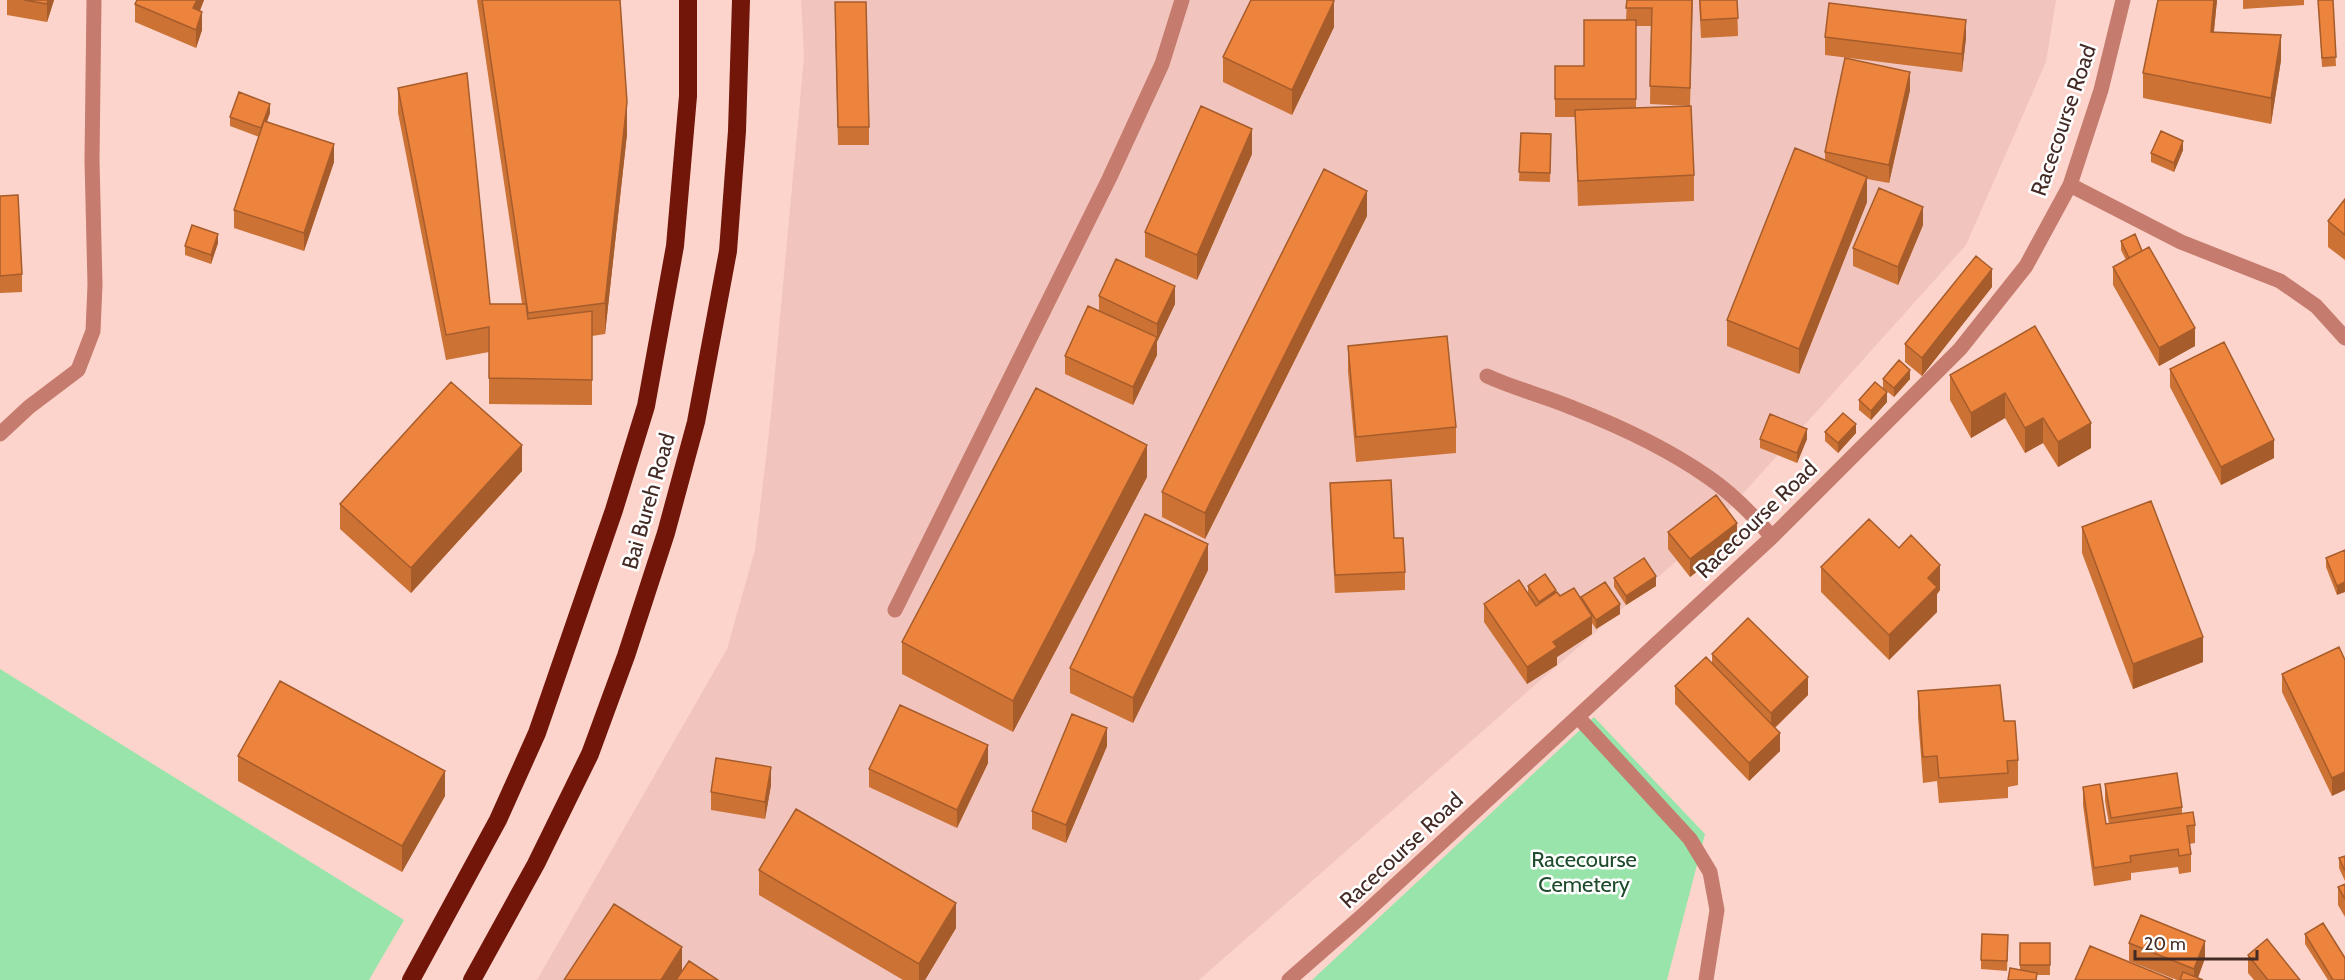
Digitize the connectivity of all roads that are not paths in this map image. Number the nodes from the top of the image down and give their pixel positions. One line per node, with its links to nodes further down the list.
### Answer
1 (94, 0): 9 (street)
2 (688, 0): 13 (highway)
3 (741, 0): 14 (highway, Bai Bureh Road)
4 (1182, 0): 11 (street)
5 (2124, 0): 6 (street, Racecourse Road)
6 (2070, 184): 7 (street); 10 (street, Racecourse Road)
7 (2345, 338)
8 (1487, 376): 10 (street)
9 (0, 434)
10 (1772, 537): 12 (street, Racecourse Road)
11 (895, 610)
12 (1578, 717): 15 (street, Racecourse Road); 16 (street)
13 (411, 980)
14 (472, 980)
15 (1289, 980)
16 (1706, 980)

